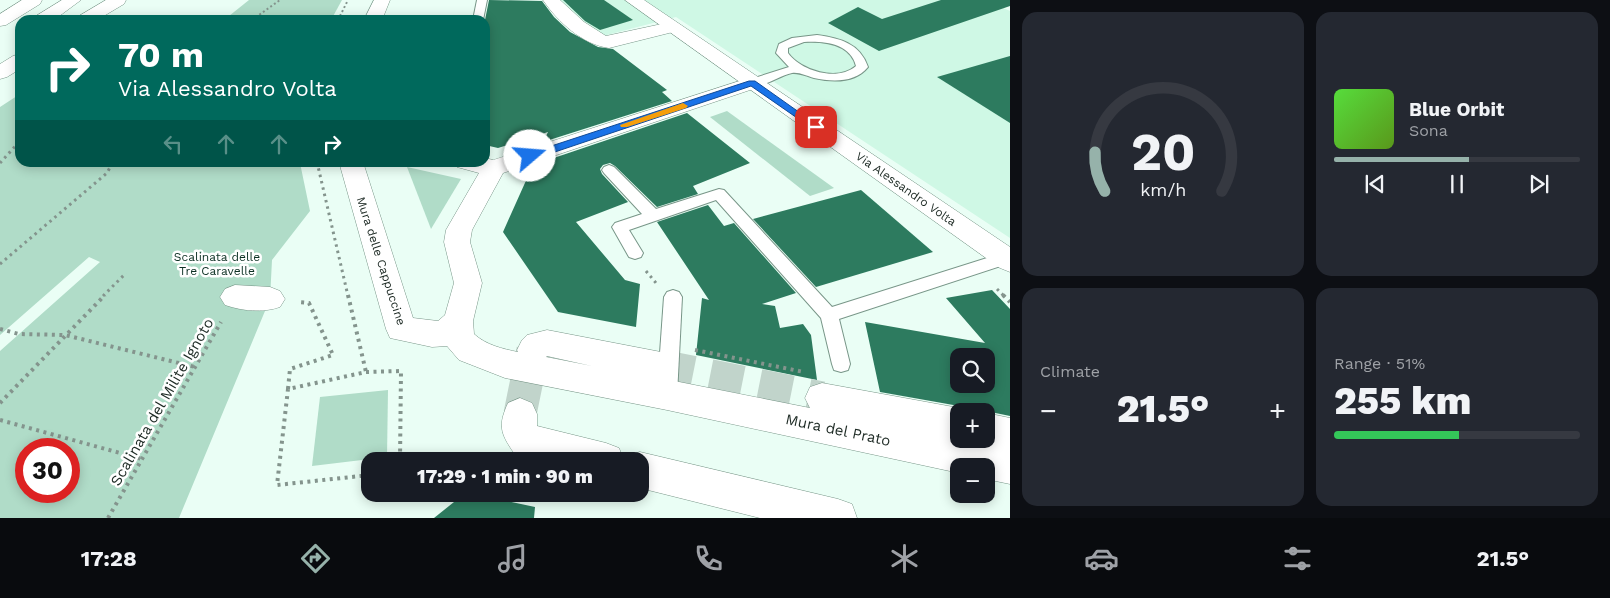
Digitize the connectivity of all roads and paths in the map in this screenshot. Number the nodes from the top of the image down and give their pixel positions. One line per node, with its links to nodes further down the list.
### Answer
1 (34, 0): 16 (street)
2 (73, 0): 10 (street)
3 (118, 0): 11 (street)
4 (280, 0): 12 (path)
5 (348, 0): 13 (path)
6 (382, 0): 14 (street)
7 (482, 0): 15 (lane)
8 (551, 0): 17 (street)
9 (632, 0): 17 (street, Via Alessandro Volta)
10 (50, 15)
11 (93, 15)
12 (259, 15)
13 (340, 15)
14 (375, 15)
15 (479, 15)
16 (0, 21)
17 (672, 27): 21 (street, Via Alessandro Volta)
18 (15, 63): 20 (street)
19 (798, 68): 19 (lane); 21 (lane)
20 (0, 73)
21 (752, 83): 28 (street); 32 (street, Via Alessandro Volta)
22 (15, 146): 23 (path)
23 (0, 162)
24 (110, 167): 33 (path)
25 (318, 167): 48 (path)
26 (352, 167): 41 (street, Mura delle Cappuccine)
27 (489, 167): 28 (street)
28 (494, 168): 41 (street, Mura del Prato)
29 (609, 170): 30 (lane)
30 (653, 216): 31 (lane); 40 (lane)
31 (635, 252)
32 (1008, 259): 40 (lane, Via Alessandro Volta)
33 (0, 264)
34 (126, 273): 43 (path)
35 (997, 289): 39 (path)
36 (236, 297): 38 (street); 47 (path, Scalinata del Milite Ignoto)
37 (673, 297): 49 (lane)
38 (270, 299): 51 (path)
39 (1010, 302)
40 (829, 315): 46 (lane)
41 (458, 321): 49 (street, Mura del Prato)
42 (0, 329): 43 (path)
43 (65, 336): 47 (path); 52 (path)
44 (533, 350): 49 (street)
45 (697, 350): 50 (path)
46 (841, 364)
47 (195, 367): 60 (path, Scalinata del Milite Ignoto)
48 (366, 372): 51 (path); 58 (path)
49 (664, 380): 61 (street, Mura del Prato)
50 (815, 386): 55 (street)
51 (288, 389): 63 (path)
52 (0, 403)
53 (520, 414): 59 (street)
54 (0, 420): 60 (path)
55 (950, 423)
56 (995, 432): 57 (street)
57 (1010, 435)
58 (400, 452)
59 (570, 452)
60 (142, 459): 64 (path, Scalinata del Milite Ignoto)
61 (1010, 466)
62 (649, 472): 65 (street)
63 (361, 476)
64 (108, 518)
65 (838, 518)

